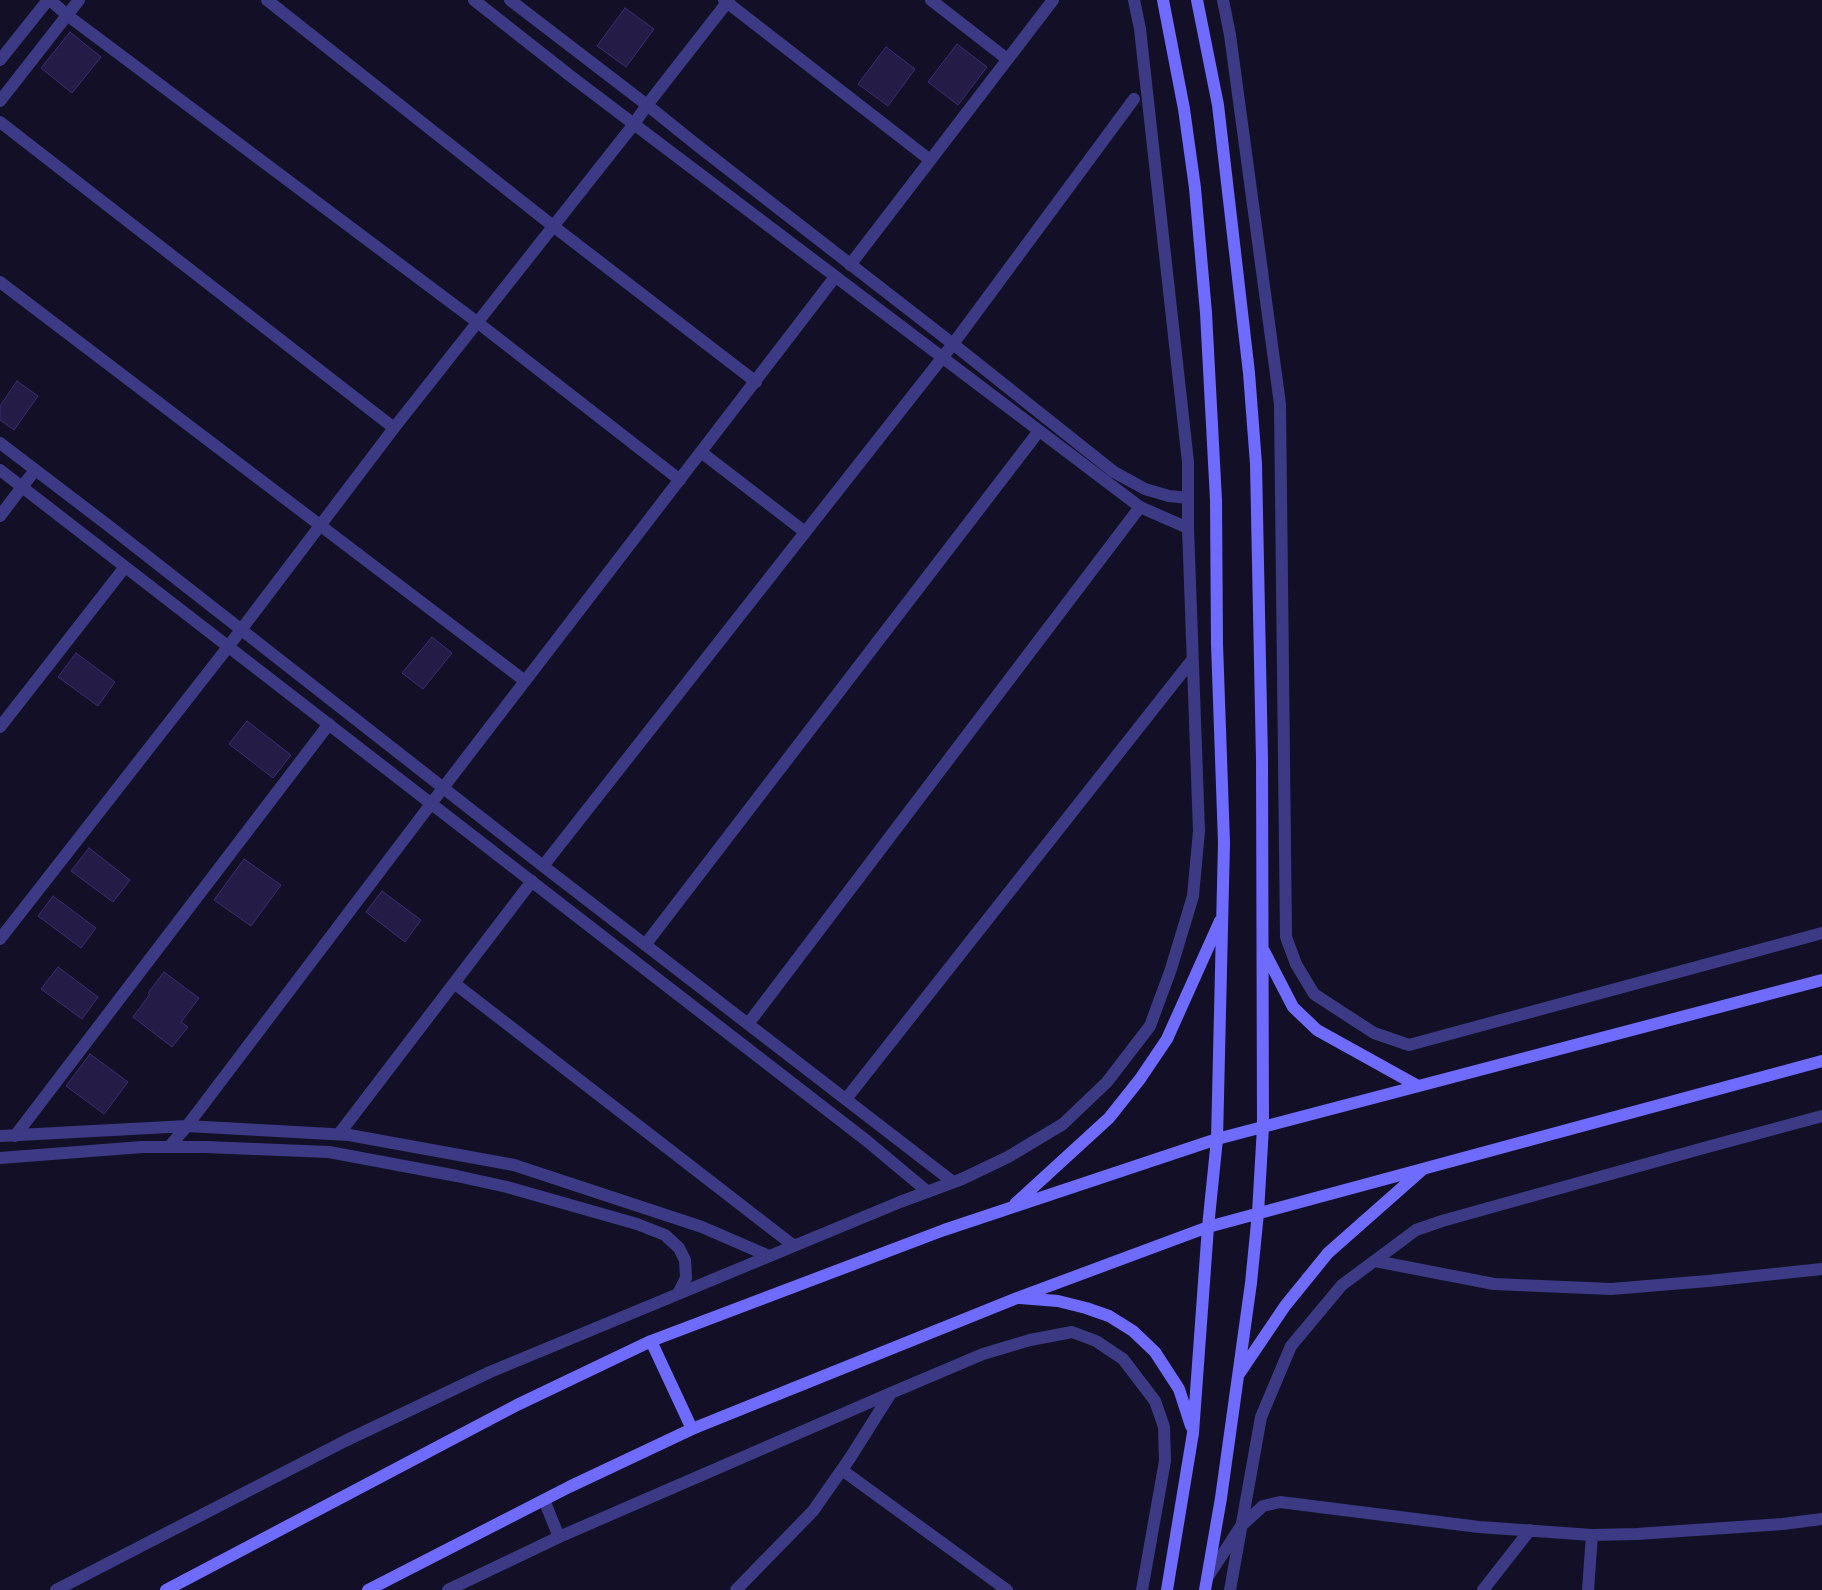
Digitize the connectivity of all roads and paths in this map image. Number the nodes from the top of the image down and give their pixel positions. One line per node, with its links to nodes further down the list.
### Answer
1 (49, 0): 13 (street); 15 (street)
2 (79, 0): 13 (street)
3 (267, 0): 22 (street)
4 (474, 0): 20 (street)
5 (510, 0): 18 (street)
6 (932, 0): 14 (street)
7 (1053, 0): 14 (street)
8 (1134, 0): 38 (street)
9 (1163, 0): 55 (main road)
10 (1197, 0): 59 (main road)
11 (1223, 0): 56 (street)
12 (727, 1): 18 (street); 21 (street)
13 (67, 15): 17 (street); 26 (street)
14 (1007, 59): 21 (street)
15 (0, 60)
16 (1134, 99): 27 (street)
17 (0, 101)
18 (647, 105): 20 (street); 23 (street)
19 (0, 122): 30 (street)
20 (634, 124): 22 (street); 24 (street)
21 (930, 160): 23 (street)
22 (553, 226): 26 (street); 29 (street)
23 (850, 265): 27 (street)
24 (835, 277): 28 (street); 29 (street)
25 (0, 282): 41 (street)
26 (477, 322): 30 (street); 36 (street)
27 (953, 344): 28 (street); 38 (street)
28 (942, 358): 31 (street); 43 (street)
29 (756, 382): 33 (street)
30 (394, 428): 41 (street)
31 (1039, 432): 39 (street); 58 (street)
32 (0, 444): 35 (street)
33 (701, 452): 36 (street); 43 (street)
34 (0, 470): 37 (street)
35 (35, 470): 37 (street); 45 (street)
36 (680, 480): 48 (street)
37 (22, 487): 40 (street); 44 (street)
38 (1188, 498): 42 (street)
39 (1140, 507): 42 (street); 62 (street)
40 (0, 516)
41 (320, 525): 45 (street); 48 (street)
42 (1188, 528): 47 (street)
43 (805, 532): 53 (street)
44 (124, 567): 46 (street); 50 (street)
45 (240, 629): 46 (street); 51 (street)
46 (228, 647): 49 (street); 57 (street)
47 (1192, 660): 65 (street); 76 (street)
48 (525, 680): 51 (street)
49 (329, 724): 52 (street); 71 (street)
50 (0, 727)
51 (442, 788): 52 (street); 53 (street)
52 (431, 803): 54 (street); 67 (street)
53 (543, 866): 58 (street)
54 (532, 881): 61 (street); 77 (street)
55 (1222, 916): 72 (main road); 78 (main road)
56 (1822, 933)
57 (0, 939)
58 (645, 945): 62 (street)
59 (1263, 948): 64 (main road); 68 (main road)
60 (1822, 980): 64 (main road)
61 (454, 983): 69 (street); 81 (street)
62 (748, 1024): 65 (street)
63 (1822, 1062): 75 (main road)
64 (1418, 1086): 68 (main road)
65 (846, 1099): 76 (street)
66 (1822, 1116): 83 (street)
67 (187, 1126): 69 (street); 71 (street); 73 (street)
68 (1263, 1127): 72 (main road); 79 (main road)
69 (338, 1134): 82 (street)
70 (0, 1136): 71 (street)
71 (15, 1136)
72 (1217, 1139): 78 (main road); 80 (main road)
73 (169, 1147): 74 (street); 85 (street)
74 (0, 1158)
75 (1424, 1168): 79 (main road); 88 (main road)
76 (953, 1182): 77 (street)
77 (928, 1192): 81 (street)
78 (1011, 1208): 87 (main road)
79 (1258, 1213): 80 (main road); 88 (main road)
80 (1208, 1226): 86 (main road); 91 (main road)
81 (794, 1246): 82 (street)
82 (769, 1256): 85 (street)
83 (1375, 1261): 84 (street); 95 (street)
84 (1822, 1269)
85 (678, 1294): 100 (street)
86 (1017, 1298): 90 (main road); 91 (main road)
87 (651, 1341): 90 (main road); 101 (main road)
88 (1238, 1376): 99 (main road)
89 (891, 1393): 92 (street); 98 (street); 106 (street)
90 (692, 1429): 93 (main road)
91 (1193, 1433): 107 (main road)
92 (842, 1470): 104 (street); 105 (street)
93 (544, 1500): 98 (street); 102 (main road)
94 (1822, 1519): 97 (street)
95 (1241, 1526): 96 (street); 99 (street); 108 (street)
96 (1530, 1530): 97 (street); 109 (street)
97 (1592, 1534): 110 (street)
98 (559, 1537): 103 (street)
99 (1206, 1584)
100 (56, 1590)
101 (166, 1590)
102 (368, 1590)
103 (448, 1590)
104 (736, 1590)
105 (1007, 1590)
106 (1142, 1590)
107 (1167, 1590)
108 (1230, 1590)
109 (1483, 1590)
110 (1588, 1590)

